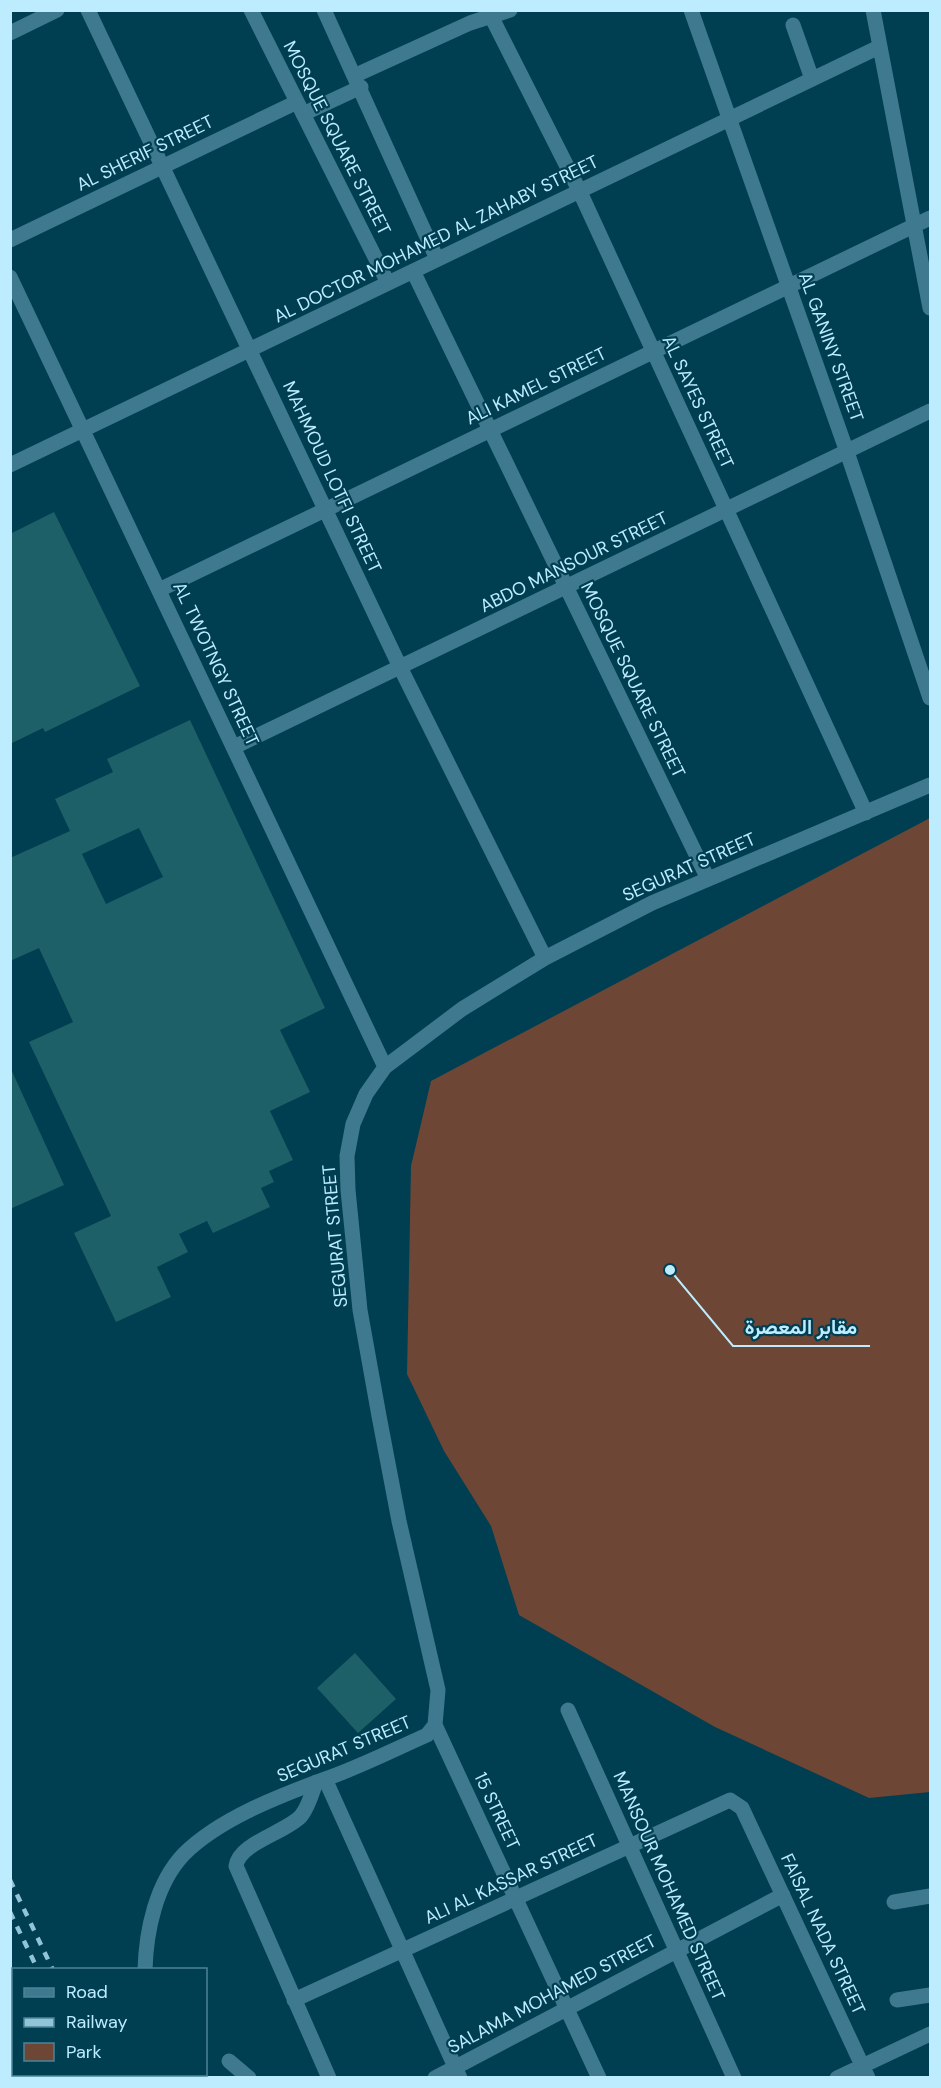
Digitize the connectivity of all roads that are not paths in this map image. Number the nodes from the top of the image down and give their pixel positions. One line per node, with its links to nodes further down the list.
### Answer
1 (57, 10): 10 (street)
2 (88, 10): 16 (street, MAHMOUD LOTFI STREET)
3 (251, 10): 14 (street, MOSQUE SQUARE STREET)
4 (324, 10): 13 (street, MOSQUE SQUARE STREET)
5 (510, 10): 8 (street)
6 (691, 10): 15 (street, AL GANINY STREET)
7 (873, 10): 11 (street)
8 (488, 13): 13 (street); 17 (street, AL SAYES STREET)
9 (793, 25): 12 (street)
10 (10, 33)
11 (879, 47): 12 (street, AL DOCTOR MOHAMED AL ZAHABY STREET); 19 (street)
12 (812, 80): 15 (street, AL DOCTOR MOHAMED AL ZAHABY STREET)
13 (358, 81): 14 (street, AL SHERIF STREET); 21 (street, MOSQUE SQUARE STREET)
14 (300, 108): 16 (street, AL SHERIF STREET); 24 (street, MOSQUE SQUARE STREET)
15 (730, 119): 17 (street, AL DOCTOR MOHAMED AL ZAHABY STREET); 25 (street, AL GANINY STREET)
16 (162, 167): 20 (street, AL SHERIF STREET); 27 (street, MAHMOUD LOTFI STREET)
17 (580, 192): 21 (street, AL DOCTOR MOHAMED AL ZAHABY STREET); 28 (street, AL SAYES STREET)
18 (930, 218): 19 (street, ALI KAMEL STREET)
19 (914, 226): 25 (street, ALI KAMEL STREET); 26 (street)
20 (10, 240)
21 (437, 260): 22 (street, AL DOCTOR MOHAMED AL ZAHABY STREET)
22 (413, 271): 24 (street, AL DOCTOR MOHAMED AL ZAHABY STREET); 31 (street, MOSQUE SQUARE STREET)
23 (10, 277): 30 (street, AL TWOTNGY STREET)
24 (388, 283): 27 (street, AL DOCTOR MOHAMED AL ZAHABY STREET)
25 (789, 286): 28 (street, ALI KAMEL STREET); 32 (street, AL GANINY STREET)
26 (930, 308)
27 (249, 350): 30 (street, AL DOCTOR MOHAMED AL ZAHABY STREET); 34 (street, MAHMOUD LOTFI STREET)
28 (654, 351): 31 (street, ALI KAMEL STREET); 35 (street, AL SAYES STREET)
29 (930, 411): 32 (street, ABDO MANSOUR STREET)
30 (83, 430): 33 (street, AL DOCTOR MOHAMED AL ZAHABY STREET); 37 (street, AL TWOTNGY STREET)
31 (490, 430): 34 (street, ALI KAMEL STREET); 36 (street, MOSQUE SQUARE STREET)
32 (847, 452): 35 (street, ABDO MANSOUR STREET); 39 (street, AL GANINY STREET)
33 (10, 465)
34 (326, 510): 37 (street, ALI KAMEL STREET); 38 (street, MAHMOUD LOTFI STREET)
35 (726, 510): 36 (street, ABDO MANSOUR STREET); 42 (street, AL SAYES STREET)
36 (566, 587): 38 (street, ABDO MANSOUR STREET); 43 (street, MOSQUE SQUARE STREET)
37 (159, 590): 40 (street, AL TWOTNGY STREET)
38 (400, 667): 40 (street, ABDO MANSOUR STREET); 44 (street, MAHMOUD LOTFI STREET)
39 (930, 698)
40 (234, 747): 45 (street, AL TWOTNGY STREET)
41 (930, 785): 42 (street, SEGURAT STREET)
42 (866, 813): 43 (street, SEGURAT STREET)
43 (708, 879): 44 (street, SEGURAT STREET)
44 (545, 958): 45 (street, SEGURAT STREET)
45 (385, 1067): 47 (street, SEGURAT STREET)
46 (568, 1710): 50 (street, MANSOUR MOHAMED STREET)
47 (435, 1725): 48 (street, SEGURAT STREET); 53 (street, 15 STREET)
48 (321, 1780): 55 (street); 57 (street, SEGURAT STREET); 59 (street)
49 (742, 1808): 50 (street, ALI AL KASSAR STREET); 51 (street, FAISAL NADA STREET)
50 (630, 1845): 53 (street, ALI AL KASSAR STREET); 56 (street, MANSOUR MOHAMED STREET)
51 (783, 1895): 56 (street, SALAMA MOHAMED STREET); 65 (street, FAISAL NADA STREET)
52 (930, 1896): 54 (street)
53 (515, 1898): 55 (street, ALI AL KASSAR STREET); 61 (street, 15 STREET)
54 (894, 1902)
55 (402, 1950): 59 (street, ALI AL KASSAR STREET); 64 (street)
56 (678, 1950): 61 (street, SALAMA MOHAMED STREET); 70 (street, MANSOUR MOHAMED STREET)
57 (145, 1968)
58 (930, 1995): 60 (street)
59 (294, 2000): 67 (street)
60 (897, 2000)
61 (566, 2009): 64 (street, SALAMA MOHAMED STREET); 69 (street, 15 STREET)
62 (930, 2034): 65 (street)
63 (230, 2061): 66 (street)
64 (458, 2072): 68 (street, SALAMA MOHAMED STREET)
65 (865, 2072): 71 (street)
66 (249, 2078)
67 (328, 2078)
68 (435, 2078)
69 (598, 2078)
70 (734, 2078)
71 (837, 2078)

